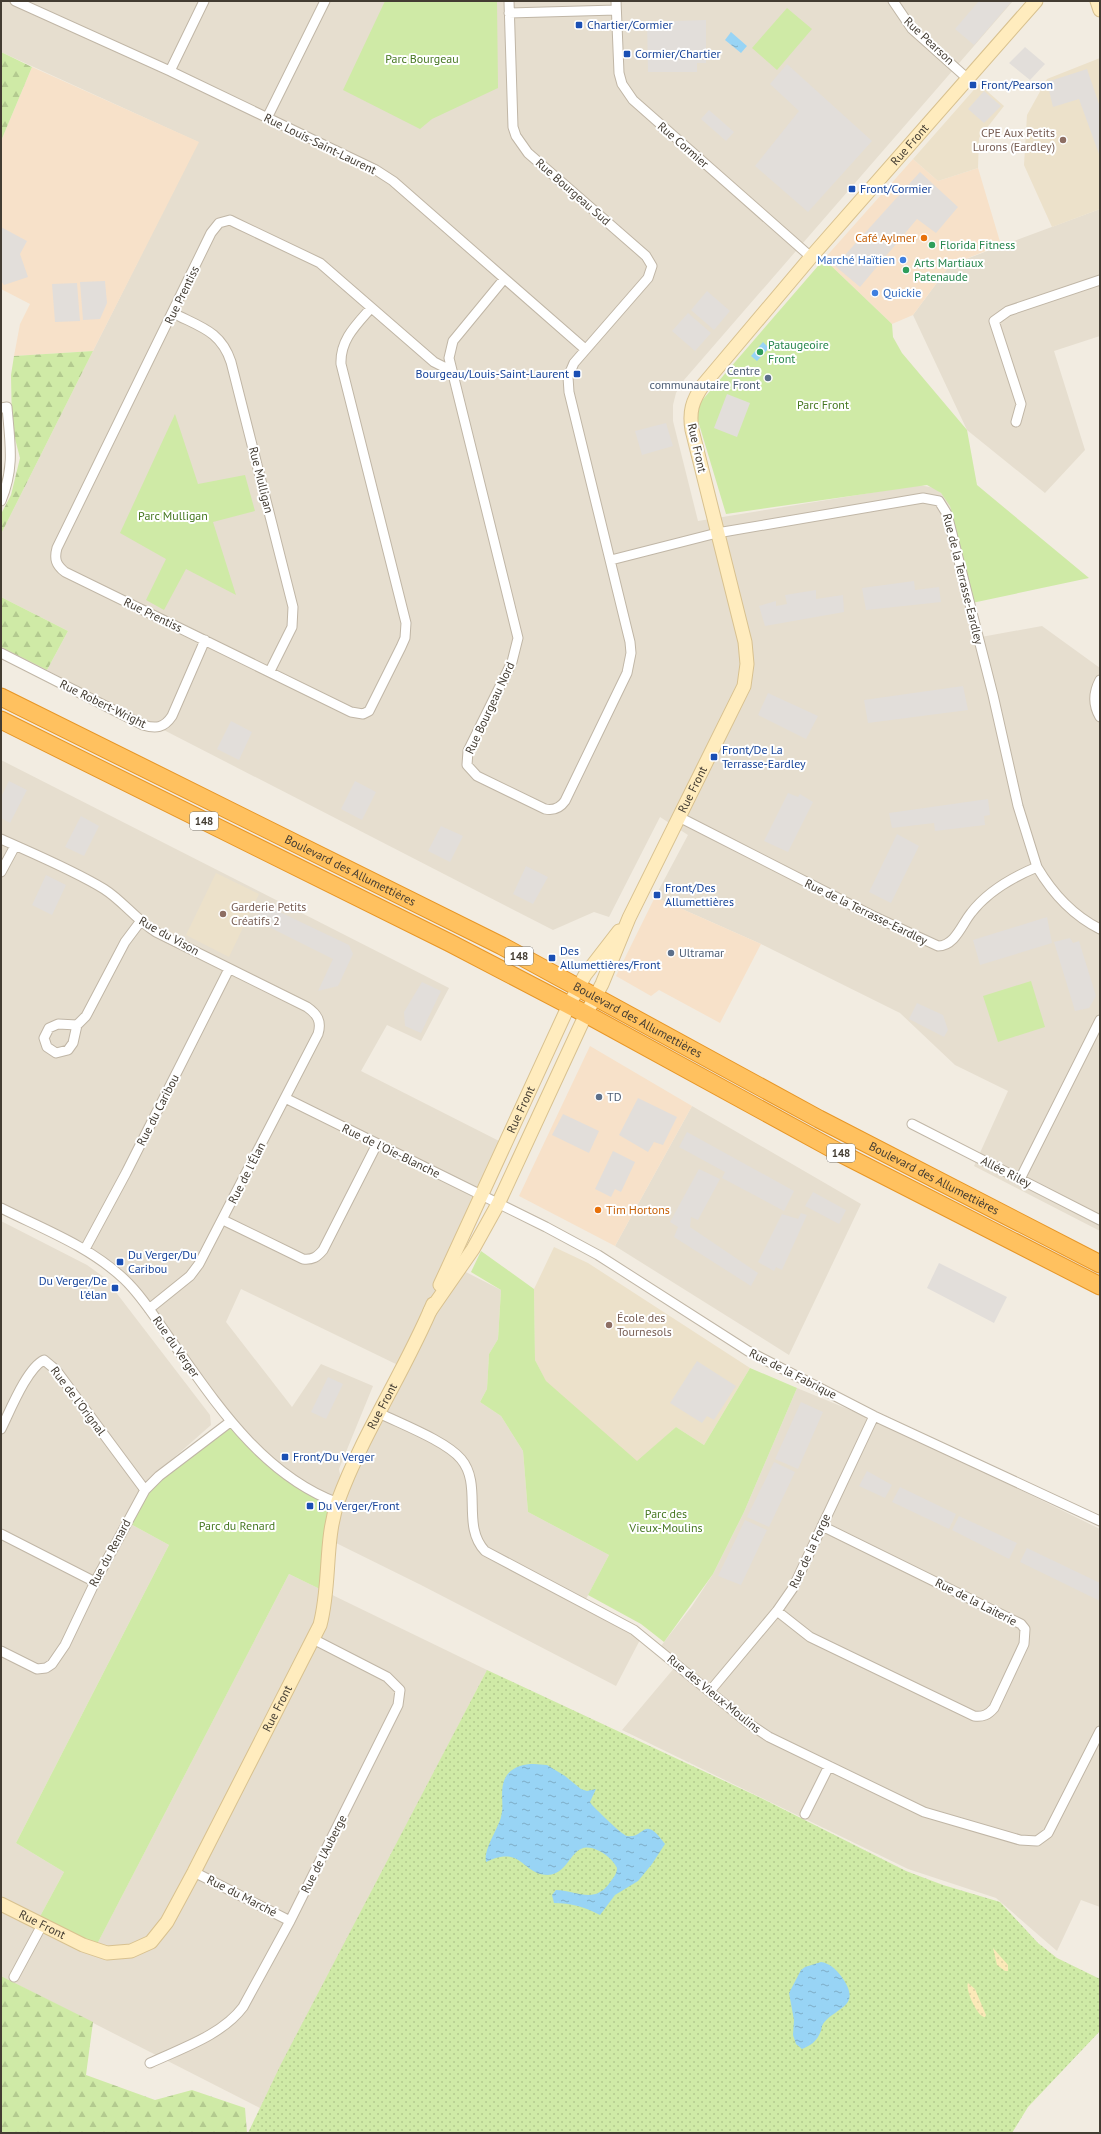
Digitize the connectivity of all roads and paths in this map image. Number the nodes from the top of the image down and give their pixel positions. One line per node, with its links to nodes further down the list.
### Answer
1 (15, 1): 11 (street, Rue Louis-Saint-Laurent)
2 (204, 1): 11 (street)
3 (325, 1): 13 (street)
4 (509, 1): 10 (street, Rue Bourgeau Sud)
5 (893, 1): 12 (street, Rue Pearson)
6 (1036, 1): 12 (street, Rue Front)
7 (1097, 1): 9 (street)
8 (616, 6): 10 (street); 14 (street, Rue Cormier)
9 (1100, 10)
10 (509, 13): 19 (street, Rue Bourgeau Sud)
11 (170, 71): 13 (street, Rue Louis-Saint-Laurent)
12 (968, 79): 14 (street, Rue Front)
13 (267, 118): 15 (street, Rue Louis-Saint-Laurent)
14 (811, 257): 24 (street, Rue Front)
15 (504, 279): 19 (street, Rue Louis-Saint-Laurent); 20 (street, Rue Bourgeau Nord)
16 (1100, 280): 22 (street)
17 (371, 308): 18 (street, Rue Prentiss); 20 (street, Rue Prentiss); 28 (street, Rue Prentiss)
18 (173, 313): 26 (street, Rue Prentiss); 28 (street, Rue Mulligan)
19 (585, 349): 25 (street, Rue Bourgeau Nord)
20 (450, 370): 25 (street, Rue Bourgeau Nord)
21 (4, 408): 23 (street)
22 (1016, 422)
23 (1, 501)
24 (717, 533): 25 (street, Rue de la Terrasse-Eardley); 33 (street, Rue Front); 36 (street, Rue de la Terrasse-Eardley)
25 (611, 560)
26 (205, 640): 27 (street, Rue Robert-Wright); 28 (street, Rue Prentiss)
27 (1, 653)
28 (270, 671)
29 (1100, 680): 31 (street)
30 (1, 697): 42 (highway, Boulevard des Allumettières / 148)
31 (1100, 717)
32 (1, 720): 44 (highway, Boulevard des Allumettières / 148)
33 (679, 817): 36 (street, Rue de la Terrasse-Eardley); 38 (street, Rue Front)
34 (1, 839): 35 (street, Rue du Vison)
35 (16, 846): 37 (street); 39 (street, Rue du Vison)
36 (1037, 867): 40 (street, Rue de la Terrasse-Eardley)
37 (1, 872)
38 (629, 918): 42 (street, Rue Front); 43 (street, Rue Front)
39 (140, 922): 41 (street, Rue du Vison); 48 (street)
40 (1100, 929)
41 (229, 969): 46 (street, Rue du Vison); 58 (street, Rue du Caribou)
42 (578, 988): 43 (highway, Boulevard des Allumettières / 148); 44 (street, Rue Front)
43 (595, 997): 45 (street, Rue Front); 59 (highway, Boulevard des Allumettières / 148)
44 (569, 1005): 45 (highway, Boulevard des Allumettières / 148); 53 (street, Rue Front)
45 (586, 1014): 54 (street, Rue Front); 60 (highway, Boulevard des Allumettières / 148)
46 (319, 1019): 49 (street, Rue de l'Élan)
47 (1100, 1020): 52 (street)
48 (77, 1025)
49 (285, 1098): 51 (street, Rue de l'Oie-Blanche); 56 (street, Rue de l'Élan)
50 (912, 1124): 52 (street, Allée Riley)
51 (377, 1144): 53 (street, Rue de l'Oie-Blanche); 56 (street)
52 (1020, 1179): 57 (street, Allée Riley)
53 (482, 1196): 54 (street, Rue de l'Oie-Blanche); 62 (street, Rue Front)
54 (498, 1204): 62 (street, Rue Front); 64 (street, Rue de la Fabrique)
55 (1, 1208): 58 (street, Rue du Verger)
56 (223, 1220): 61 (street, Rue de l'Élan)
57 (1100, 1220)
58 (84, 1249): 61 (street, Rue du Verger)
59 (1100, 1264)
60 (1100, 1286)
61 (149, 1309): 65 (street, Rue du Verger)
62 (430, 1311): 63 (street, Rue Front)
63 (379, 1413): 68 (street, Rue Front); 76 (street, Rue des Vieux-Moulins)
64 (874, 1416): 69 (street, Rue de la Fabrique); 70 (street, Rue de la Forge)
65 (230, 1422): 67 (street, Rue du Renard); 68 (street, Rue du Verger)
66 (1, 1429): 67 (street, Rue de l'Orignal)
67 (145, 1490): 72 (street, Rue du Renard)
68 (338, 1503): 74 (street, Rue Front)
69 (1100, 1521)
70 (822, 1526): 73 (street, Rue de la Forge); 73 (street, Rue de la Laiterie)
71 (1, 1534): 72 (street)
72 (95, 1582): 75 (street, Rue du Renard)
73 (777, 1611): 76 (street, Rue de la Forge)
74 (314, 1639): 80 (street, Rue Front); 82 (street, Rue de l'Auberge)
75 (1, 1651)
76 (710, 1691): 78 (street, Rue des Vieux-Moulins)
77 (1100, 1731): 78 (street, Rue des Vieux-Moulins)
78 (829, 1766): 79 (street)
79 (805, 1814)
80 (194, 1872): 82 (street, Rue du Marché); 83 (street, Rue Front)
81 (1, 1904): 83 (street, Rue Front)
82 (290, 1921): 85 (street, Rue de l'Auberge)
83 (42, 1925): 84 (street)
84 (14, 1977)
85 (150, 2063)

